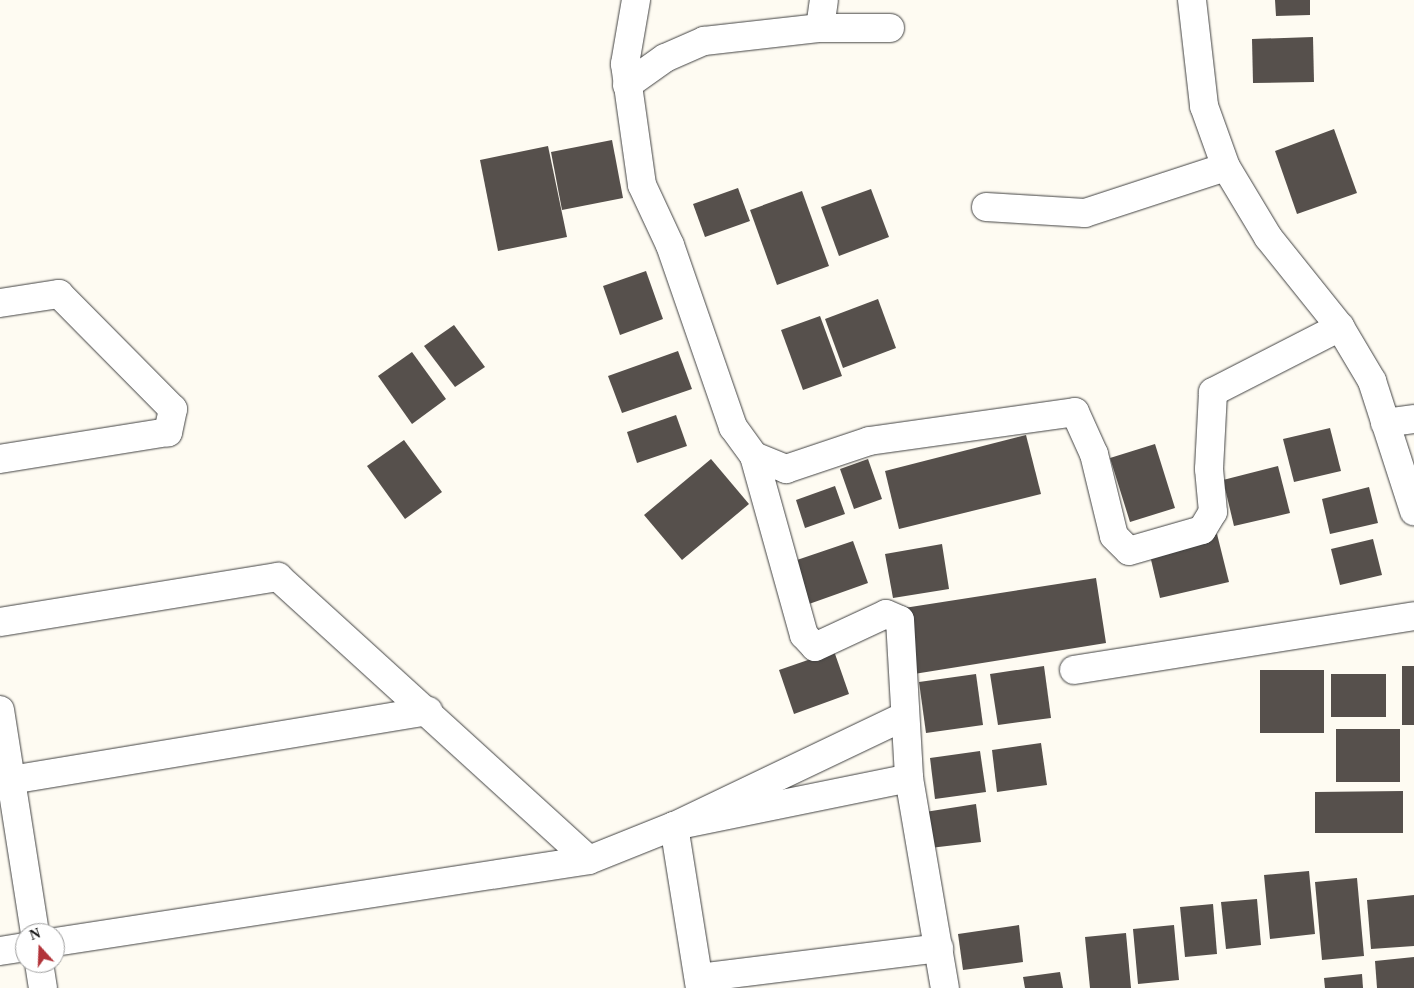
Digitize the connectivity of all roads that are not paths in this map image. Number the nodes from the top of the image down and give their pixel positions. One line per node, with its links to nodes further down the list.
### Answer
1 (636, 0): 6 (street)
2 (824, 0): 4 (street)
3 (1192, 0): 7 (street)
4 (820, 28): 5 (street); 6 (street)
5 (890, 28)
6 (627, 85): 13 (street)
7 (1226, 167): 8 (street); 10 (street)
8 (986, 207)
9 (0, 303): 14 (street)
10 (1340, 327): 12 (street); 13 (street)
11 (1414, 419): 12 (street)
12 (1385, 423): 15 (street)
13 (754, 456): 21 (street)
14 (0, 459)
15 (1414, 511)
16 (1414, 616): 18 (street)
17 (0, 622): 20 (street)
18 (1074, 670)
19 (0, 710): 23 (street)
20 (428, 712): 23 (street); 25 (street)
21 (903, 717): 22 (street); 24 (street)
22 (909, 778): 24 (street); 28 (street)
23 (5, 781): 26 (street)
24 (674, 826): 25 (street); 32 (street)
25 (590, 860): 27 (street)
26 (33, 923)
27 (65, 940)
28 (939, 948): 32 (street); 34 (street)
29 (15, 949): 30 (street)
30 (0, 951)
31 (41, 973): 33 (street)
32 (699, 983)
33 (43, 988)
34 (944, 988)

